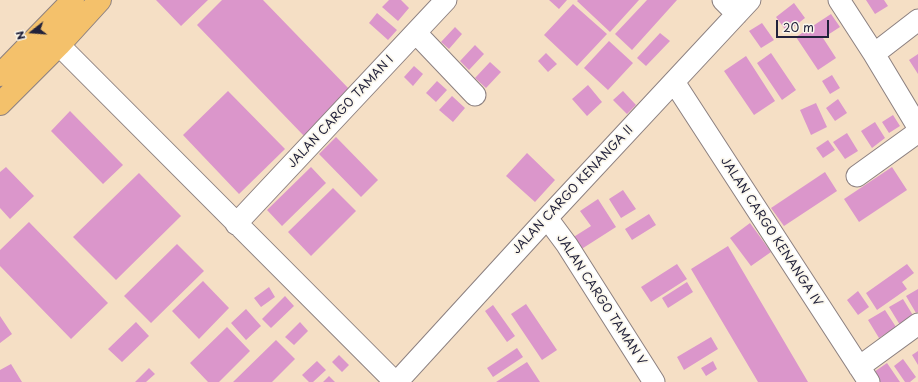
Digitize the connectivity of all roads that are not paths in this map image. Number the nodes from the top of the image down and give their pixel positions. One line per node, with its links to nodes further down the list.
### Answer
1 (73, 0): 8 (highway)
2 (100, 0): 8 (highway)
3 (446, 0): 7 (street, JALAN CARGO TAMAN I)
4 (839, 0): 9 (street)
5 (737, 5): 11 (street, JALAN CARGO KENANGA II)
6 (918, 20): 9 (street)
7 (416, 33): 12 (street); 18 (street, JALAN CARGO TAMAN I)
8 (52, 38): 10 (highway); 13 (highway); 18 (street)
9 (874, 54): 14 (street)
10 (0, 75)
11 (674, 82): 17 (street, JALAN CARGO KENANGA II); 20 (street, JALAN CARGO KENANGA IV)
12 (475, 95)
13 (0, 104)
14 (918, 126)
15 (918, 132): 16 (street)
16 (858, 176)
17 (547, 218): 21 (street, JALAN CARGO KENANGA II); 22 (street, JALAN CARGO TAMAN V)
18 (236, 224): 21 (street)
19 (918, 324): 20 (street)
20 (864, 375)
21 (396, 382)
22 (654, 382)

